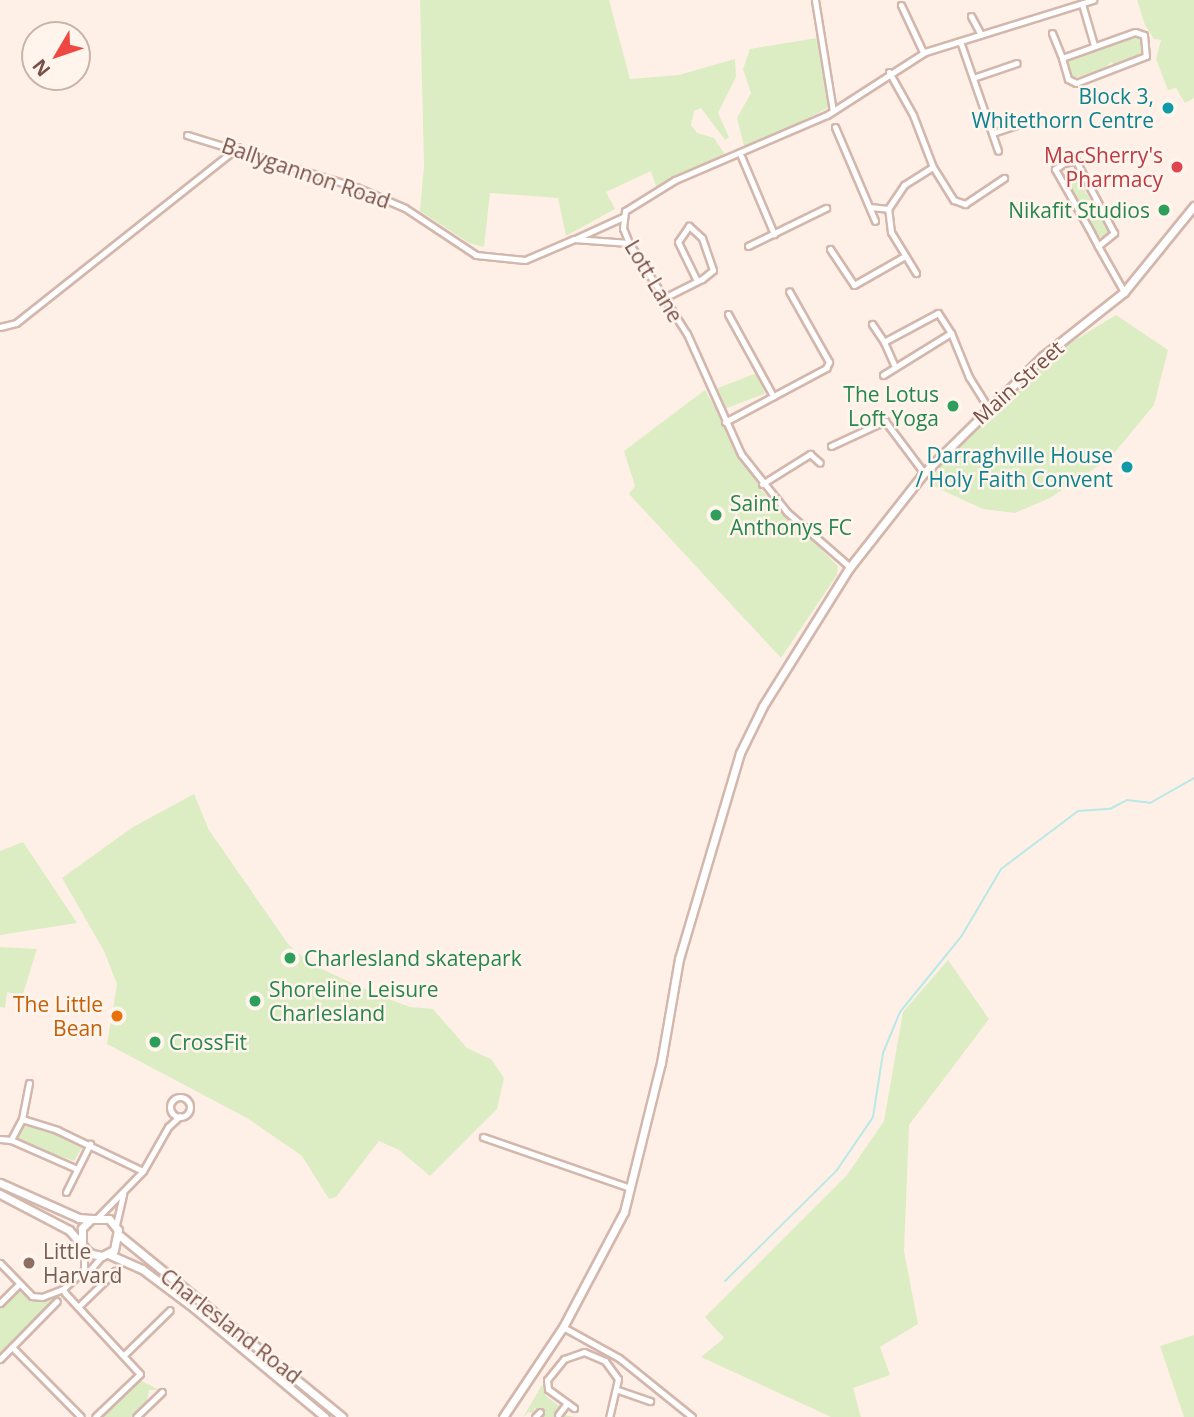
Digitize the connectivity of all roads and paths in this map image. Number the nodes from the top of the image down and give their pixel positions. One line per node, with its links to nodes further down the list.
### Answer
1 (815, 0): 15 (street)
2 (1093, 0): 3 (street, Lott Lane)
3 (1082, 4): 7 (street, Lott Lane); 9 (street)
4 (901, 5): 10 (street)
5 (971, 16): 7 (street)
6 (1052, 33): 11 (street)
7 (981, 35): 8 (street, Lott Lane)
8 (960, 41): 10 (street, Lott Lane); 14 (street)
9 (1094, 45): 11 (street); 11 (street)
10 (923, 52): 13 (street, Lott Lane)
11 (1062, 58)
12 (1017, 63): 14 (street)
13 (889, 72): 15 (street, Lott Lane); 23 (street)
14 (973, 78): 18 (street)
15 (833, 111): 22 (street, Lott Lane)
16 (1037, 118): 18 (street)
17 (835, 127): 26 (street)
18 (993, 133): 21 (street)
19 (187, 135): 20 (street, Ballygannon Road)
20 (238, 147): 32 (street, Ballygannon Road); 45 (street)
21 (998, 151)
22 (741, 156): 29 (street, Lott Lane); 31 (street)
23 (933, 167): 24 (street); 28 (street)
24 (1004, 177)
25 (1194, 206): 41 (main road, Main Street)
26 (870, 207): 28 (street); 30 (street)
27 (826, 208): 31 (street)
28 (888, 209): 37 (street)
29 (623, 217): 32 (street, Ballygannon Road); 33 (street, Lott Lane)
30 (875, 221)
31 (774, 234): 34 (street)
32 (574, 239): 33 (street, Ballygannon Road)
33 (629, 243): 42 (street, Lott Lane)
34 (748, 246)
35 (1098, 246): 35 (street); 41 (street)
36 (830, 249): 37 (street)
37 (903, 257): 38 (street)
38 (916, 273)
39 (697, 281): 39 (street); 42 (street)
40 (789, 291): 50 (street)
41 (1124, 292): 51 (main road, Main Street)
42 (662, 299): 52 (street, Lott Lane)
43 (728, 314): 50 (street)
44 (872, 324): 47 (street)
45 (0, 327)
46 (951, 333): 47 (street); 48 (street); 51 (street)
47 (884, 342): 48 (street)
48 (894, 364): 49 (street)
49 (883, 374)
50 (773, 396): 52 (street)
51 (988, 407): 55 (main road, Main Street)
52 (724, 422): 56 (street, Lott Lane)
53 (831, 446): 55 (street)
54 (820, 463): 56 (street)
55 (924, 473): 57 (main road, Main Street)
56 (762, 484): 57 (street, Lott Lane)
57 (850, 567): 70 (main road, Main Street)
58 (29, 1083): 61 (street)
59 (171, 1111): 60 (street); 60 (street); 62 (street)
60 (180, 1116): 62 (street)
61 (22, 1119): 65 (street); 66 (street)
62 (168, 1127): 68 (street)
63 (483, 1137): 70 (street)
64 (0, 1139): 65 (street)
65 (11, 1140): 67 (street)
66 (90, 1144): 67 (street); 68 (street)
67 (77, 1168): 71 (street)
68 (143, 1171): 73 (street)
69 (0, 1183): 74 (main road)
70 (630, 1188): 88 (main road, Main Street)
71 (66, 1192)
72 (0, 1194): 77 (main road)
73 (123, 1194): 74 (street); 75 (street)
74 (94, 1218): 75 (main road); 77 (main road)
75 (116, 1225): 76 (main road)
76 (119, 1235): 78 (main road); 103 (main road, Charlesland Road)
77 (83, 1246): 78 (main road); 80 (street)
78 (105, 1255): 80 (street); 102 (main road, Charlesland Road)
79 (0, 1264): 82 (street)
80 (84, 1270): 83 (street)
81 (115, 1271): 86 (street)
82 (19, 1284): 83 (street); 85 (street)
83 (63, 1289): 86 (street)
84 (57, 1301): 89 (street)
85 (0, 1303)
86 (78, 1307): 90 (street)
87 (170, 1310): 90 (street)
88 (564, 1327): 98 (street); 104 (main road, Main Street)
89 (12, 1347): 91 (street); 99 (street)
90 (124, 1355): 100 (street)
91 (0, 1359)
92 (618, 1390): 94 (street); 95 (street); 105 (street)
93 (162, 1392): 101 (street)
94 (650, 1401)
95 (567, 1403): 96 (street); 97 (street)
96 (574, 1408)
97 (558, 1415)
98 (681, 1415): 106 (street)
99 (81, 1417)
100 (96, 1417)
101 (136, 1417)
102 (325, 1417)
103 (342, 1417)
104 (503, 1417)
105 (609, 1417)
106 (692, 1417)

